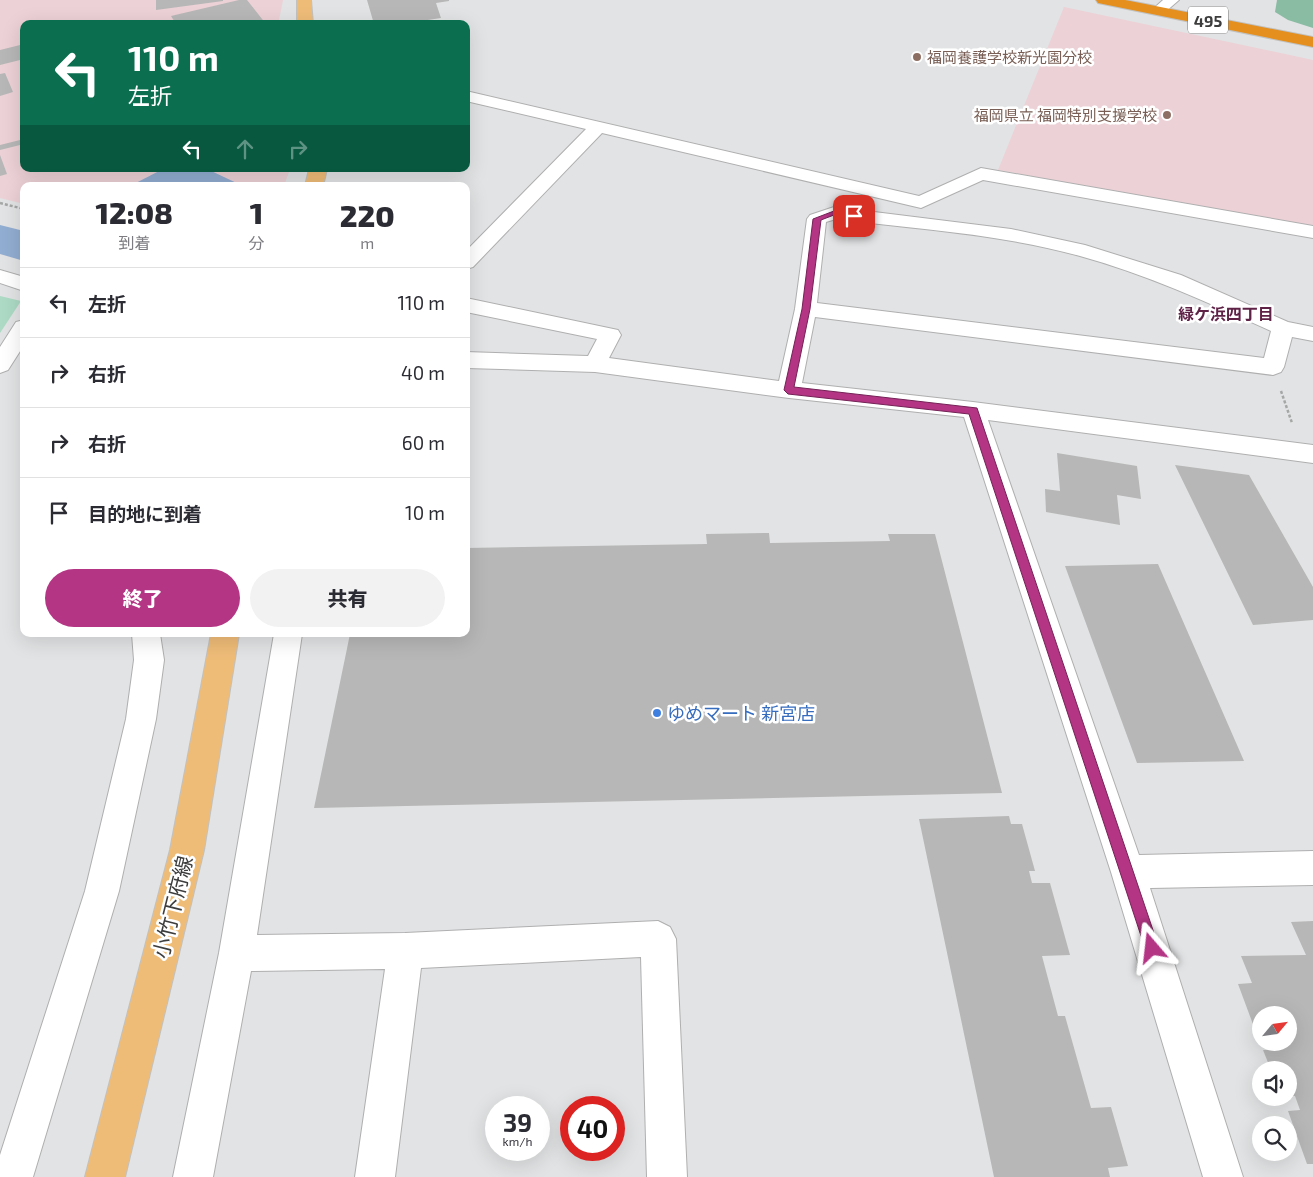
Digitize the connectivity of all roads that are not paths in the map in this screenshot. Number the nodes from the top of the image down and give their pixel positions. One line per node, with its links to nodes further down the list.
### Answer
1 (304, 0): 5 (main road)
2 (1103, 0): 4 (highway, 495)
3 (1172, 0): 4 (street)
4 (1159, 10): 6 (highway, 495)
5 (305, 20)
6 (1313, 42)
7 (470, 97): 8 (street)
8 (598, 128): 9 (street); 10 (street)
9 (1313, 232)
10 (470, 258)
11 (20, 268): 12 (street)
12 (10, 279)
13 (470, 306): 19 (street)
14 (806, 309): 15 (street); 15 (street); 21 (street)
15 (1282, 328): 17 (street)
16 (20, 333): 20 (street)
17 (1313, 334)
18 (470, 360): 19 (street)
19 (596, 364): 21 (street)
20 (0, 365)
21 (788, 390): 22 (street)
22 (973, 410): 23 (street); 28 (street)
23 (1307, 453)
24 (146, 637): 31 (street)
25 (224, 637): 32 (main road, 小竹下府線)
26 (288, 637): 30 (street)
27 (1313, 868): 28 (street)
28 (1128, 872): 36 (street)
29 (405, 952): 30 (street); 34 (street); 35 (street)
30 (237, 953): 33 (street)
31 (13, 1177)
32 (105, 1177)
33 (193, 1177)
34 (375, 1177)
35 (667, 1177)
36 (1223, 1177)

